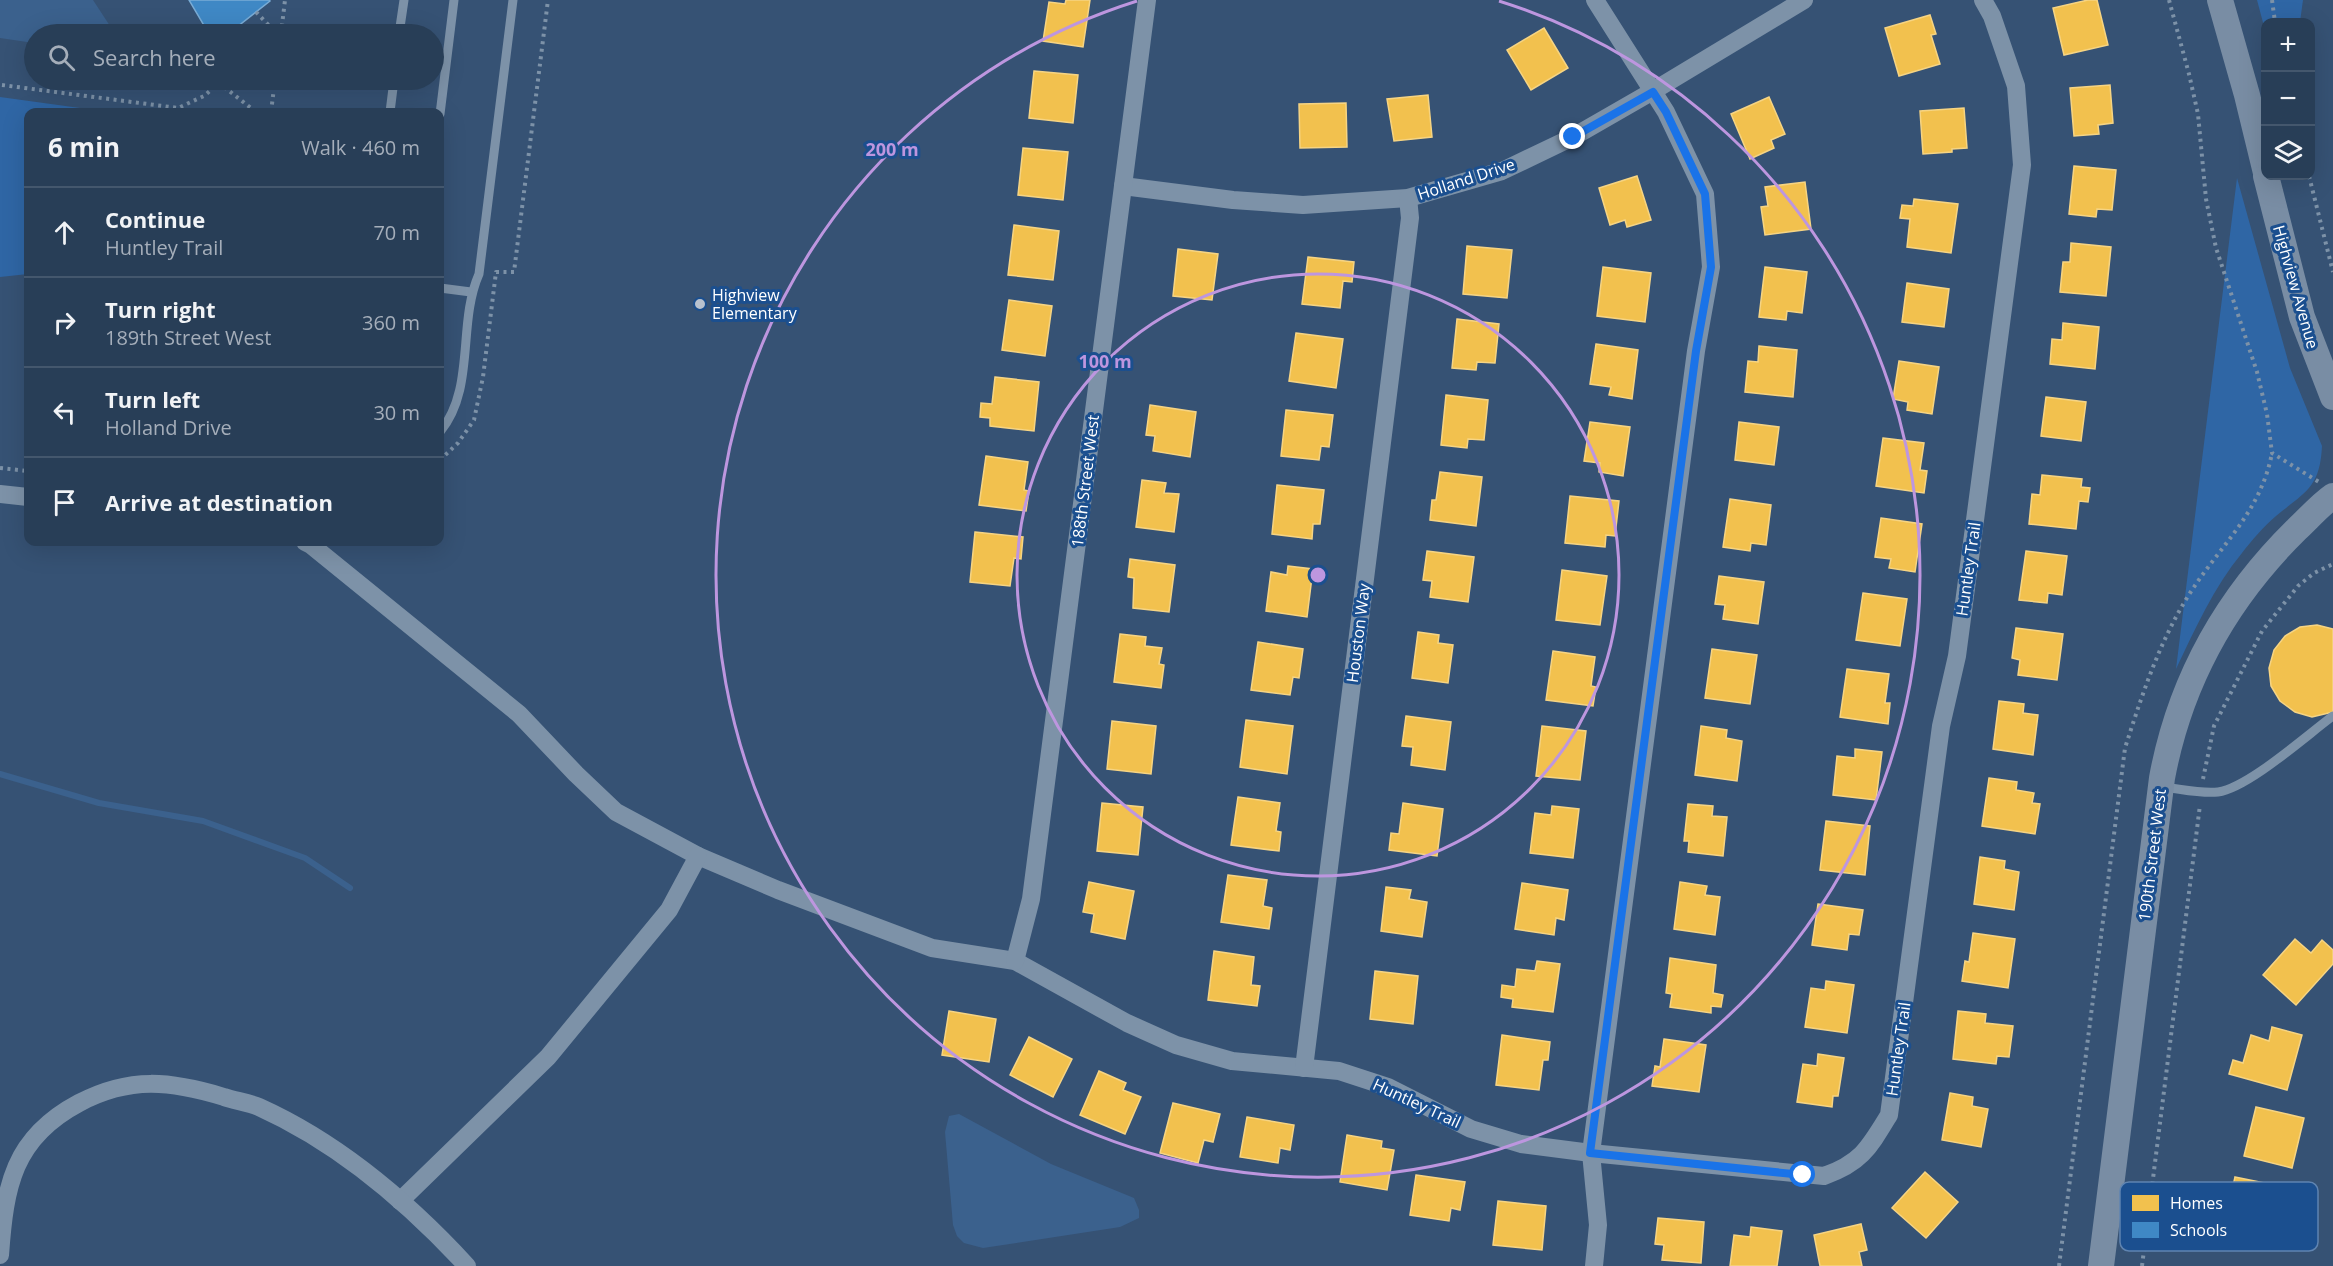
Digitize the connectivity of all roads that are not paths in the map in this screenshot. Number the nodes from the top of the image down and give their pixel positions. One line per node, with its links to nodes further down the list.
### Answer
1 (404, 0): 9 (lane)
2 (454, 0): 10 (lane)
3 (513, 0): 21 (lane)
4 (1147, 0): 18 (street, 188th Street West)
5 (1595, 0): 13 (street)
6 (1804, 0): 13 (street, Holland Drive)
7 (1983, 0): 33 (street, Huntley Trail)
8 (2220, 0): 16 (street, Highview Avenue)
9 (400, 24)
10 (444, 81)
11 (393, 90): 14 (lane)
12 (443, 90): 15 (lane)
13 (1653, 92): 19 (street, Holland Drive); 33 (street)
14 (390, 108)
15 (441, 108)
16 (2261, 153)
17 (2268, 180): 22 (street, Highview Avenue)
18 (1123, 186): 19 (street, Holland Drive); 31 (street, 188th Street West)
19 (1408, 198): 32 (street, Houston Way)
20 (444, 289): 21 (lane)
21 (471, 292): 23 (lane)
22 (2333, 397)
23 (444, 427)
24 (0, 494): 25 (street)
25 (24, 497)
26 (2331, 497): 29 (street, 190th Street West)
27 (315, 546): 30 (street, Huntley Trail)
28 (2333, 716): 29 (lane)
29 (2161, 787): 38 (street, 190th Street West)
30 (698, 856): 31 (street, Huntley Trail); 34 (street)
31 (1015, 961): 32 (street, Huntley Trail)
32 (1304, 1068): 33 (street, Huntley Trail)
33 (1590, 1153): 37 (street)
34 (400, 1201): 35 (street); 36 (street)
35 (0, 1255)
36 (467, 1266)
37 (1594, 1266)
38 (2101, 1266)

